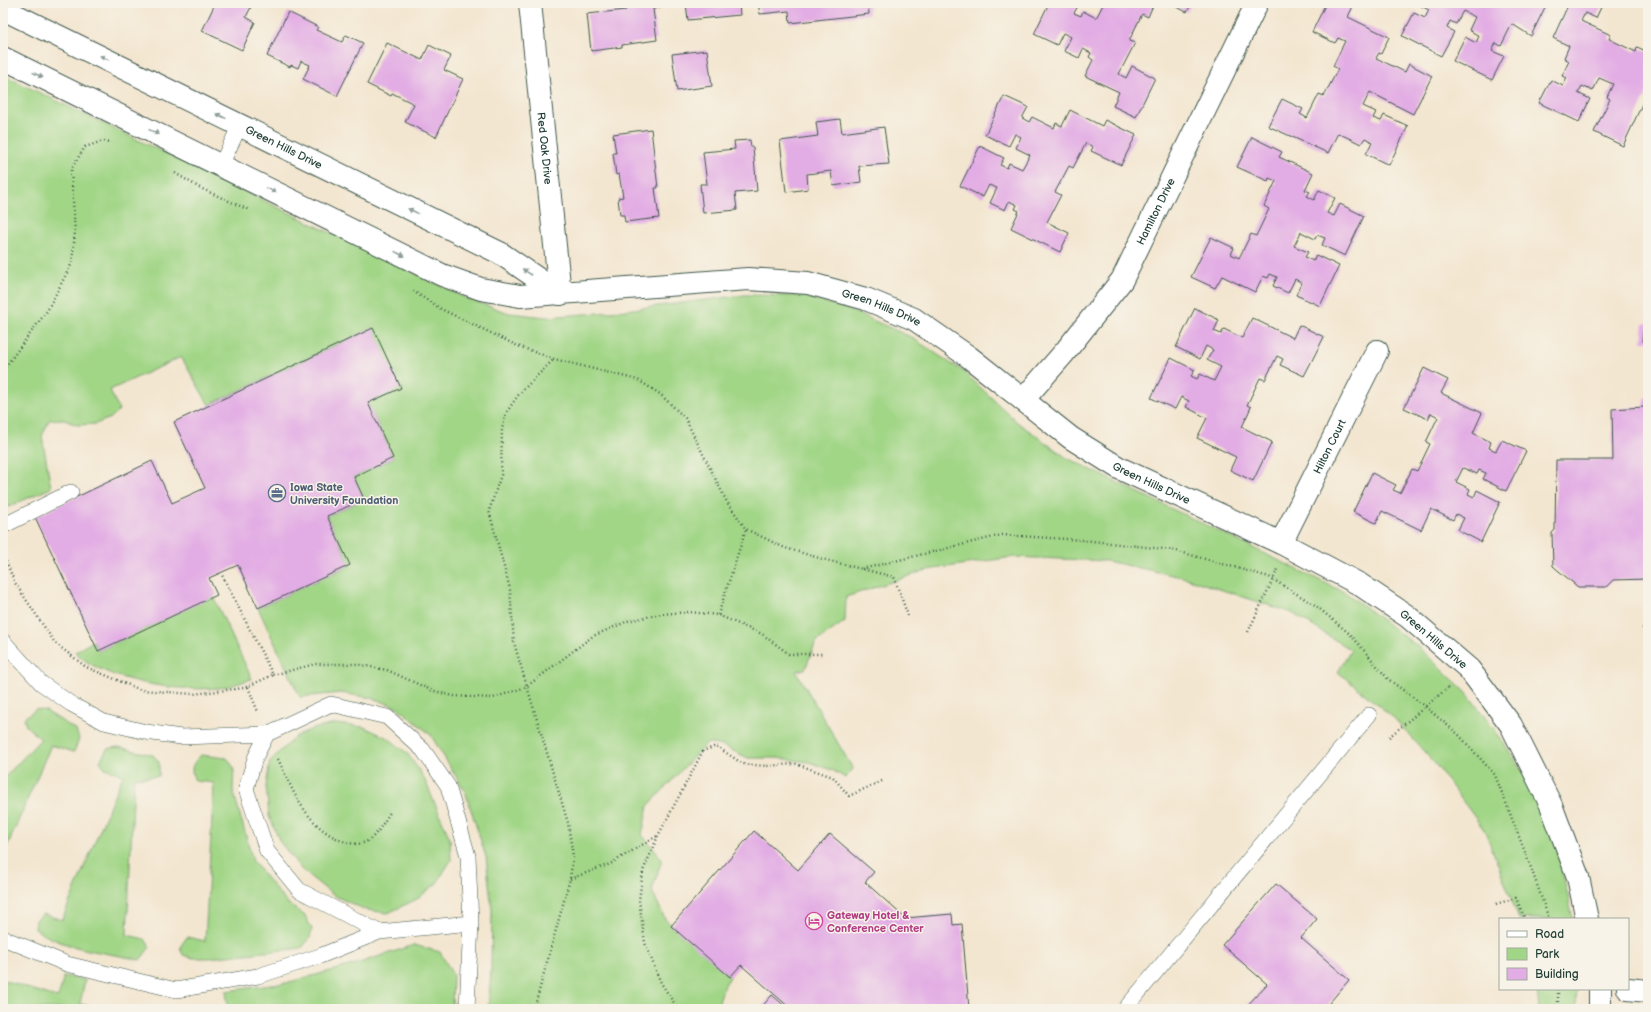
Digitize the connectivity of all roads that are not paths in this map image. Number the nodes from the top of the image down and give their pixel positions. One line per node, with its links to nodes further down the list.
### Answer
1 (530, 3): 7 (street, Red Oak Drive)
2 (1257, 3): 9 (street, Hamilton Drive)
3 (3, 8): 5 (street, Green Hills Drive, one-way to 3)
4 (3, 58): 6 (street, Green Hills Drive, one-way to 6)
5 (240, 125): 6 (lane); 7 (street, Green Hills Drive, one-way to 5)
6 (221, 165): 7 (street, Green Hills Drive, one-way to 7)
7 (560, 294): 9 (street, Green Hills Drive)
8 (1377, 351): 12 (street, Hilton Court)
9 (1023, 400): 12 (street, Green Hills Drive)
10 (71, 492): 11 (lane)
11 (3, 526)
12 (1284, 545): 16 (street, Green Hills Drive)
13 (6, 647): 15 (lane)
14 (1369, 715): 24 (lane)
15 (267, 734): 17 (lane); 18 (lane)
16 (1587, 918)
17 (471, 923): 18 (lane); 23 (lane)
18 (379, 932): 19 (lane)
19 (3, 938)
20 (1629, 989): 22 (street)
21 (1600, 990): 25 (street)
22 (1648, 991)
23 (467, 1009)
24 (1125, 1009)
25 (1600, 1009)

